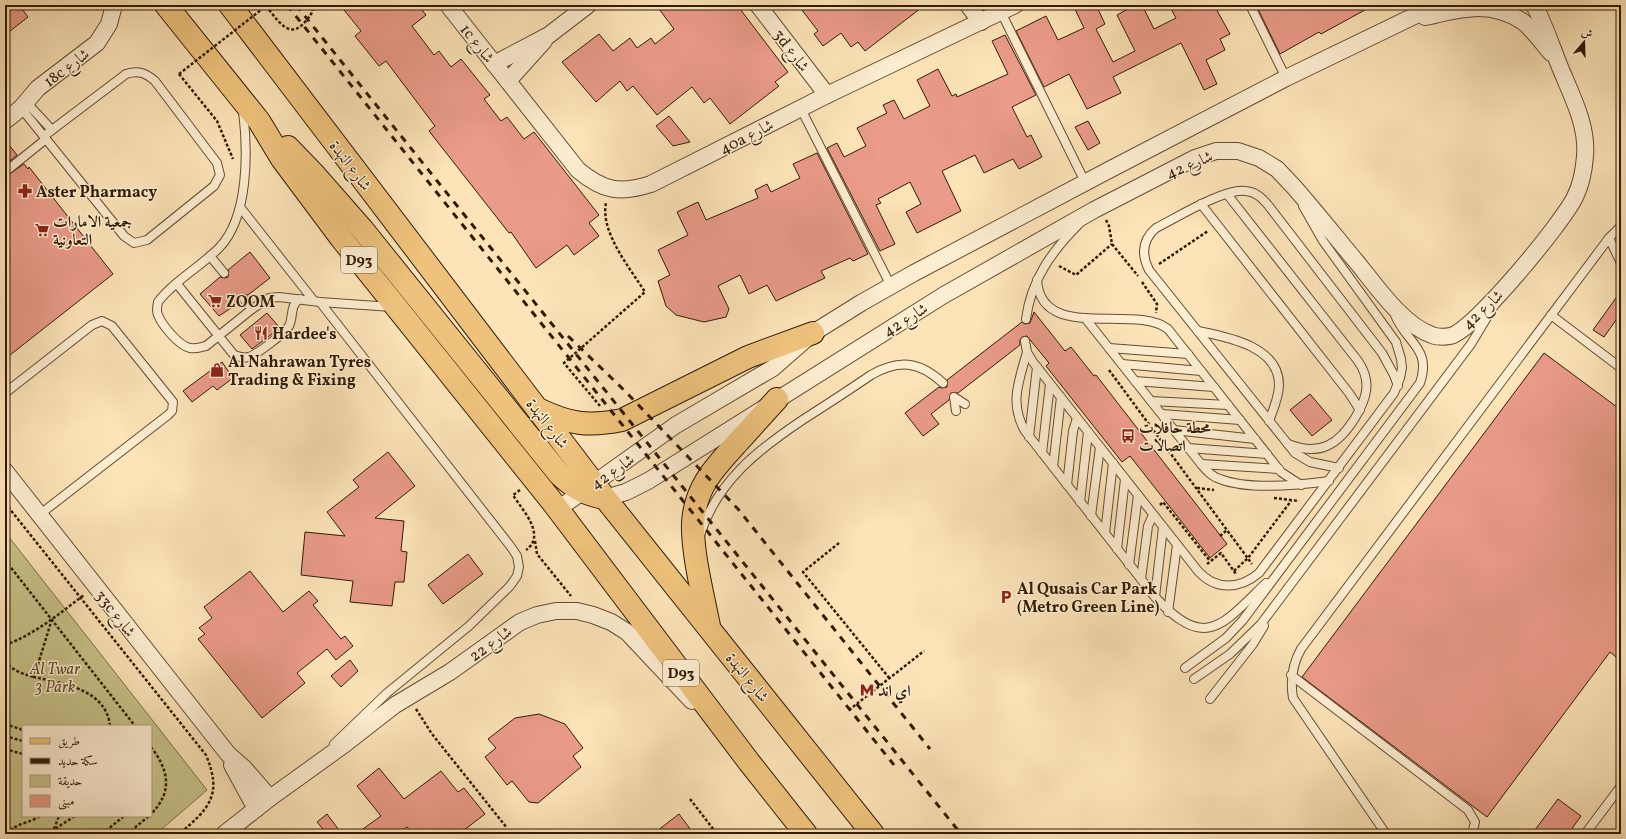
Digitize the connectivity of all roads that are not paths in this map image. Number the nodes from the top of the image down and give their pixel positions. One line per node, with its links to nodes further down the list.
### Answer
1 (114, 5): 24 (street, 18c شارع)
2 (166, 5): 23 (main road, D93)
3 (230, 5): 77 (main road, شارع النهدة)
4 (448, 5): 19 (street, 1c شارع)
5 (588, 5): 17 (street)
6 (758, 5): 22 (street, 3d شارع)
7 (968, 5): 14 (street)
8 (1015, 5): 13 (street, 40a شارع)
9 (1250, 5): 20 (lane)
10 (1437, 5): 16 (street, شارع 42)
11 (1534, 5): 15 (street, شارع 42)
12 (1545, 5): 15 (street, شارع 42)
13 (1001, 12): 14 (street, 40a شارع); 31 (lane)
14 (981, 22): 22 (street, 40a شارع)
15 (1543, 23): 18 (street, شارع 42)
16 (1397, 24): 18 (street, شارع 42); 20 (street, شارع 42)
17 (549, 35): 19 (street); 21 (street)
18 (1557, 60): 45 (street, شارع 42)
19 (494, 64): 21 (street, 1c شارع)
20 (1286, 78): 31 (street, شارع 42)
21 (508, 81): 25 (street, 40a شارع)
22 (827, 96): 25 (street, 40a شارع)
23 (242, 100): 27 (main road, D93); 35 (lane)
24 (24, 105): 26 (street, 18c شارع); 28 (lane); 29 (lane)
25 (801, 109): 44 (lane)
26 (5, 121)
27 (259, 121): 50 (main road, D93); 103 (main road)
28 (52, 130): 29 (lane); 29 (lane)
29 (45, 138): 30 (lane)
30 (5, 172)
31 (1085, 182): 44 (street, شارع 42)
32 (1294, 186): 36 (street, شارع 42); 49 (street, شارع 42); 69 (lane)
33 (1227, 194): 34 (lane); 69 (lane); 78 (lane)
34 (1201, 204): 55 (lane); 78 (lane)
35 (240, 208): 39 (lane); 48 (lane)
36 (1097, 209): 42 (lane); 73 (street, شارع 42)
37 (1621, 226): 38 (lane)
38 (1609, 238): 40 (lane); 52 (lane)
39 (210, 256): 41 (lane); 43 (lane)
40 (1621, 263)
41 (224, 273)
42 (1037, 280): 53 (lane); 54 (lane)
43 (177, 284): 57 (lane); 57 (lane)
44 (891, 286): 56 (street, شارع 42)
45 (1499, 296): 49 (street, شارع 42); 120 (lane)
46 (244, 299): 51 (lane)
47 (300, 299): 48 (lane); 51 (lane); 57 (lane)
48 (317, 302): 50 (lane); 127 (lane)
49 (1393, 306): 116 (lane)
50 (397, 308): 106 (main road, D93)
51 (252, 309): 57 (lane)
52 (1551, 315): 64 (lane); 123 (lane)
53 (1085, 318): 59 (lane); 61 (lane)
54 (1026, 319)
55 (1198, 331): 83 (lane); 83 (lane)
56 (813, 333): 77 (main road); 103 (street, شارع 42)
57 (219, 335)
58 (1025, 341): 60 (lane)
59 (1109, 348): 61 (lane); 62 (lane)
60 (1027, 352): 63 (lane); 86 (lane)
61 (1188, 354): 65 (lane)
62 (1122, 364): 65 (lane); 66 (lane)
63 (1037, 367): 68 (lane); 86 (lane)
64 (1621, 368)
65 (1201, 371): 70 (lane)
66 (1135, 381): 70 (lane); 74 (lane)
67 (943, 383): 114 (lane)
68 (1050, 384): 72 (lane); 91 (lane)
69 (1398, 386): 96 (lane)
70 (1214, 387): 76 (lane)
71 (5, 393): 107 (lane)
72 (1061, 397): 81 (lane); 95 (lane)
73 (777, 399): 103 (street, شارع 42); 114 (main road)
74 (1151, 400): 76 (lane); 80 (lane)
75 (965, 404): 79 (lane)
76 (1228, 405): 82 (lane)
77 (535, 407): 103 (main road, شارع النهدة)
78 (1360, 410): 88 (lane)
79 (956, 411)
80 (1162, 414): 82 (lane); 84 (lane)
81 (1077, 418): 85 (lane); 101 (lane)
82 (1240, 420): 87 (lane)
83 (1269, 421): 88 (lane)
84 (1174, 430): 87 (lane); 90 (lane)
85 (1088, 432): 89 (lane); 105 (lane)
86 (1029, 437): 91 (lane)
87 (1255, 439): 92 (lane)
88 (1287, 443): 96 (lane)
89 (1100, 447): 93 (lane); 109 (lane)
90 (1188, 448): 92 (lane); 94 (lane)
91 (1042, 454): 95 (lane)
92 (1267, 454): 97 (lane)
93 (1113, 463): 99 (lane); 111 (lane)
94 (1201, 464): 97 (lane); 102 (lane)
95 (1053, 467): 101 (lane)
96 (1339, 468): 100 (lane)
97 (1279, 469): 102 (lane)
98 (5, 471): 107 (street, 33c شارع)
99 (1125, 479): 104 (lane); 113 (lane)
100 (1329, 481): 102 (lane); 112 (lane)
101 (1067, 485): 105 (lane)
102 (1301, 485)
103 (594, 491): 106 (street, شارع 42); 121 (main road, شارع النهدة)
104 (1138, 495): 108 (lane); 115 (lane)
105 (1080, 502): 109 (lane)
106 (558, 510): 128 (main road, D93)
107 (39, 515): 126 (street, 33c شارع)
108 (1153, 515): 110 (lane); 117 (lane)
109 (1092, 516): 111 (lane)
110 (1163, 527): 112 (lane); 118 (lane)
111 (1104, 533): 113 (lane)
112 (1177, 545): 119 (lane)
113 (1117, 549): 115 (lane)
114 (696, 551): 121 (main road)
115 (1129, 565): 117 (lane)
116 (1282, 567): 119 (lane); 122 (lane)
117 (1140, 579): 118 (lane)
118 (1155, 597): 119 (lane)
119 (1168, 612)
120 (1270, 613): 124 (lane); 125 (lane)
121 (709, 629): 134 (main road, شارع النهدة)
122 (1185, 668)
123 (1291, 675): 135 (lane); 136 (lane)
124 (1194, 679)
125 (1210, 699)
126 (228, 754): 130 (street, 33c شارع); 131 (street, 33c شارع)
127 (326, 756): 128 (street, شارع 22); 130 (street, شارع 22)
128 (749, 762): 133 (main road, D93)
129 (1621, 786): 137 (lane)
130 (270, 798): 131 (street, شارع 22)
131 (256, 809): 132 (street, شارع 22)
132 (224, 834)
133 (806, 834)
134 (873, 834)
135 (1386, 834)
136 (1472, 834)
137 (1585, 834)

